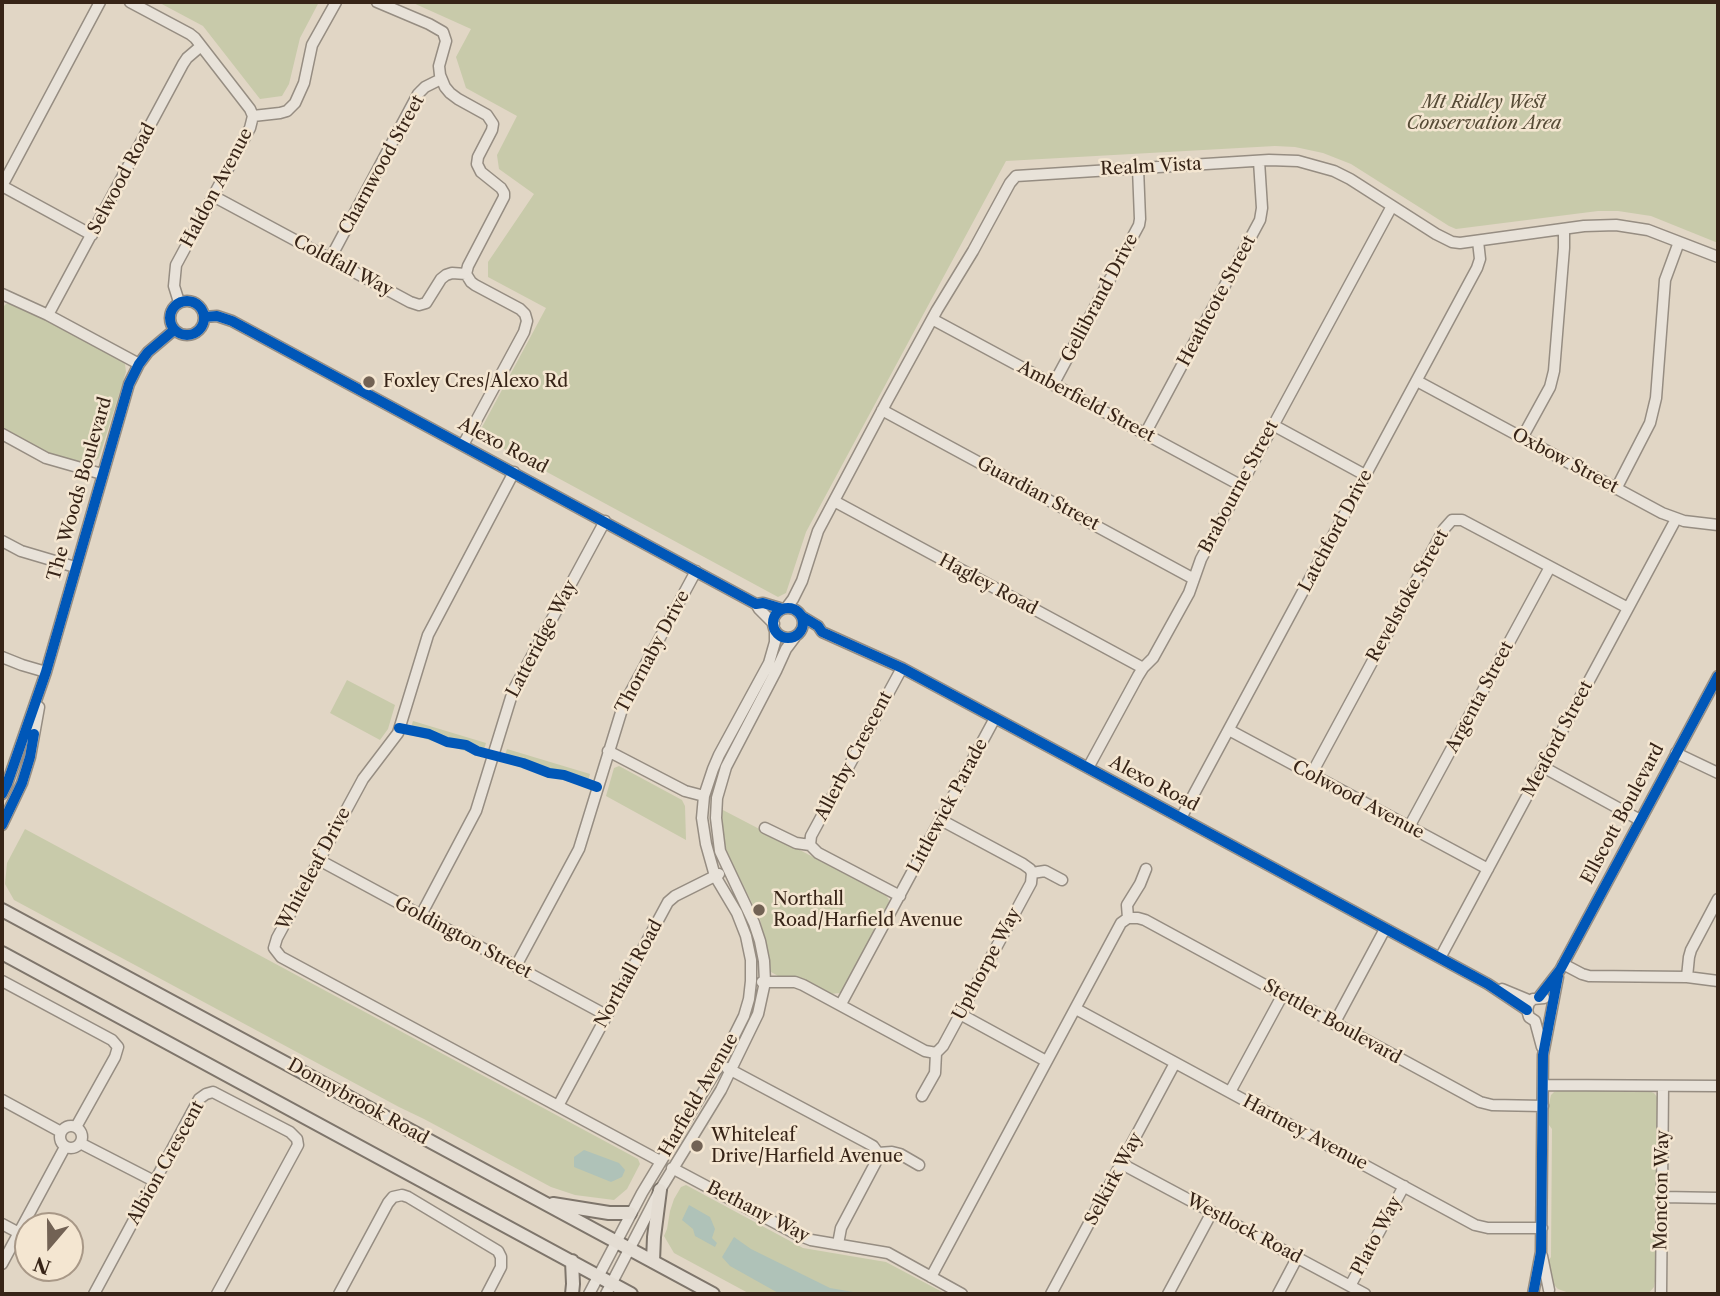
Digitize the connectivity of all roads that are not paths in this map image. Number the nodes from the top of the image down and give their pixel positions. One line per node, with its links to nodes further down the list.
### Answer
1 (100, 2): 10 (street)
2 (130, 2): 5 (street, Haldon Avenue)
3 (336, 2): 7 (street)
4 (377, 2): 6 (street)
5 (201, 46): 7 (street, Haldon Avenue); 14 (street, Selwood Road)
6 (441, 79): 18 (street, Charnwood Street); 19 (street)
7 (253, 116): 11 (street, Haldon Avenue)
8 (1259, 161): 9 (street, Realm Vista); 12 (street, Realm Vista); 32 (street, Heathcote Street)
9 (1138, 168): 24 (street, Realm Vista); 28 (street, Gellibrand Drive)
10 (2, 186): 14 (street)
11 (213, 197): 18 (street, Coldfall Way); 21 (street, Haldon Avenue)
12 (1392, 206): 15 (street, Realm Vista); 30 (street, Brabourne Street)
13 (1563, 229): 15 (street, Realm Vista); 16 (street, Realm Vista); 33 (street)
14 (92, 235): 22 (street, Selwood Road)
15 (1478, 241): 27 (street, Latchford Drive)
16 (1679, 242): 17 (street, Realm Vista); 39 (street)
17 (1718, 257)
18 (330, 259): 19 (street, Coldfall Way)
19 (466, 274): 34 (street)
20 (2, 295): 22 (street)
21 (180, 302): 23 (street); 25 (street)
22 (48, 315): 26 (street)
23 (204, 317): 25 (street); 34 (street, Alexo Road)
24 (932, 319): 28 (street, Amberfield Street); 29 (street, Realm Vista)
25 (174, 330): 26 (street, The Woods Boulevard)
26 (139, 364): 36 (street, The Woods Boulevard)
27 (1417, 381): 33 (street, Oxbow Street); 37 (street, Latchford Drive)
28 (1054, 385): 32 (street, Amberfield Street)
29 (882, 410): 40 (street, Realm Vista); 48 (street, Guardian Street)
30 (1273, 425): 37 (street); 38 (street, Brabourne Street)
31 (2, 434): 36 (street)
32 (1145, 434): 38 (street, Amberfield Street)
33 (1522, 438): 39 (street, Oxbow Street)
34 (463, 445): 35 (street, Alexo Road)
35 (514, 472): 42 (street, Alexo Road); 79 (street, Whiteleaf Drive)
36 (102, 474): 45 (street, The Woods Boulevard)
37 (1365, 475): 63 (street, Latchford Drive)
38 (1240, 485): 48 (street, Brabourne Street)
39 (1616, 489): 41 (street, Oxbow Street)
40 (834, 501): 49 (street, Realm Vista); 59 (street, Hagley Road)
41 (1676, 519): 43 (street, Oxbow Street); 52 (street, Meaford Street)
42 (605, 521): 47 (street, Alexo Road); 89 (street, Latteridge Way)
43 (1718, 524)
44 (2, 541): 45 (street)
45 (75, 567): 60 (street, The Woods Boulevard)
46 (1550, 567): 52 (street, Revelstoke Street); 69 (street, Revelstoke Street); 76 (street, Argenta Street)
47 (696, 570): 50 (street, Alexo Road); 64 (street, Thornaby Drive)
48 (1194, 579): 59 (street, Brabourne Street)
49 (802, 582): 51 (street, Realm Vista); 53 (street, Realm Vista)
50 (756, 604): 51 (street, Alexo Road); 54 (street, Alexo Road)
51 (785, 608): 53 (street); 54 (street)
52 (1628, 608): 66 (street, Meaford Street)
53 (801, 615): 55 (street, Alexo Road); 56 (street)
54 (774, 627): 56 (street); 71 (street, Harfield Avenue)
55 (822, 632): 56 (street, Alexo Road); 58 (street, Alexo Road)
56 (797, 635): 82 (street, Harfield Avenue)
57 (2, 657): 60 (street)
58 (902, 668): 62 (street, Alexo Road); 78 (street, Allerby Crescent)
59 (1143, 668): 67 (street, Brabourne Street)
60 (46, 672): 70 (street, The Woods Boulevard); 75 (street, The Woods Boulevard)
61 (1718, 676): 65 (street, Ellscott Boulevard)
62 (995, 718): 67 (street, Alexo Road); 73 (street, Littlewick Parade)
63 (1228, 730): 69 (street, Colwood Avenue); 72 (street, Latchford Drive)
64 (608, 751): 71 (street); 94 (street, Thornaby Drive)
65 (1676, 753): 68 (street); 74 (street, Ellscott Boulevard)
66 (1543, 767): 74 (street); 81 (street, Meaford Street)
67 (1088, 768): 72 (street, Alexo Road)
68 (1718, 773)
69 (1311, 775): 76 (street, Colwood Avenue)
70 (2, 794)
71 (704, 796): 84 (street, Harfield Avenue)
72 (1181, 818): 91 (street, Alexo Road)
73 (941, 820): 83 (street); 86 (street, Littlewick Parade)
74 (1640, 820): 95 (street, Ellscott Boulevard)
75 (2, 825)
76 (1409, 827): 81 (street, Colwood Avenue)
77 (765, 828): 78 (street)
78 (810, 845): 86 (street)
79 (319, 860): 89 (street, Goldington Street); 123 (street, Whiteleaf Drive)
80 (1146, 869): 90 (street)
81 (1488, 869): 93 (street, Meaford Street)
82 (728, 871): 84 (street, Northall Road); 100 (street, Harfield Avenue)
83 (1032, 873): 85 (street); 106 (street, Upthorpe Way)
84 (715, 876): 98 (street, Harfield Avenue); 107 (street, Northall Road)
85 (1062, 880)
86 (900, 896): 103 (street, Littlewick Parade)
87 (1718, 899): 96 (street)
88 (2, 910): 139 (main road, Donnybrook Road)
89 (421, 915): 94 (street, Goldington Street)
90 (1128, 918): 101 (street, Stettler Boulevard); 105 (street)
91 (1385, 929): 93 (street, Alexo Road); 110 (street)
92 (4, 955): 150 (main road)
93 (1440, 958): 102 (street, Alexo Road)
94 (516, 966): 107 (street, Goldington Street)
95 (1562, 967): 96 (street); 102 (street, Ellscott Boulevard); 104 (street, Ellscott Boulevard)
96 (1687, 977): 99 (street)
97 (2, 981): 125 (street)
98 (751, 981): 100 (street); 115 (street, Harfield Avenue)
99 (1718, 981)
100 (765, 982): 103 (street); 116 (street, Harfield Avenue)
101 (1282, 996): 110 (street, Stettler Boulevard); 120 (street)
102 (1532, 1003): 104 (street); 109 (street)
103 (841, 1004): 111 (street)
104 (1552, 1007): 108 (street)
105 (1076, 1009): 113 (street); 114 (street, Hartney Avenue)
106 (960, 1014): 111 (street, Upthorpe Way); 113 (street)
107 (607, 1015): 123 (street, Northall Road)
108 (1549, 1018): 109 (street); 112 (street)
109 (1535, 1021): 112 (street)
110 (1334, 1024): 124 (street, Stettler Boulevard)
111 (936, 1053): 121 (street, Upthorpe Way)
112 (1543, 1055): 117 (street)
113 (1046, 1061): 154 (street)
114 (1175, 1063): 120 (street, Hartney Avenue); 131 (street, Selkirk Way)
115 (720, 1064): 116 (street); 130 (street, Harfield Avenue)
116 (731, 1070): 129 (street); 133 (street, Harfield Avenue)
117 (1543, 1085): 118 (street); 124 (street)
118 (1663, 1086): 119 (street); 137 (street, Moncton Way)
119 (1718, 1086)
120 (1230, 1092): 135 (street, Hartney Avenue)
121 (922, 1096)
122 (2, 1100): 126 (street)
123 (558, 1106): 130 (street, Whiteleaf Drive)
124 (1543, 1106): 143 (street)
125 (76, 1127): 126 (street); 127 (street)
126 (61, 1132): 128 (street)
127 (80, 1143): 128 (street); 134 (street)
128 (65, 1147): 140 (street)
129 (878, 1153): 132 (street); 146 (street)
130 (660, 1161): 142 (street, Harfield Avenue)
131 (1122, 1164): 141 (street, Westlock Road); 167 (street, Selkirk Way)
132 (919, 1165)
133 (672, 1168): 136 (street, Harfield Avenue); 146 (street, Bethany Way)
134 (154, 1181): 158 (street, Albion Crescent); 159 (street, Albion Crescent)
135 (1404, 1186): 143 (street, Hartney Avenue); 155 (street, Plato Way)
136 (660, 1190): 147 (street, Harfield Avenue); 151 (main road)
137 (1662, 1197): 138 (street); 172 (street, Moncton Way)
138 (1718, 1198)
139 (543, 1203): 142 (main road); 145 (main road, Donnybrook Road)
140 (30, 1212)
141 (1212, 1212): 149 (street, Westlock Road); 168 (street)
142 (630, 1213): 145 (street, Harfield Avenue)
143 (1542, 1228): 148 (street)
144 (14, 1242): 152 (street)
145 (616, 1242): 147 (main road, Donnybrook Road); 153 (street, Harfield Avenue)
146 (838, 1244): 154 (street, Bethany Way)
147 (628, 1249): 151 (main road, Donnybrook Road); 156 (street, Harfield Avenue)
148 (1541, 1252): 157 (street); 171 (street)
149 (1297, 1258): 155 (street, Westlock Road); 169 (street)
150 (572, 1261): 153 (main road); 162 (main road)
151 (653, 1261): 165 (main road, Donnybrook Road)
152 (2, 1264)
153 (598, 1276): 156 (main road); 163 (street, Harfield Avenue)
154 (931, 1277): 166 (street, Bethany Way)
155 (1350, 1286): 170 (street, Westlock Road)
156 (608, 1289): 164 (main road)
157 (1553, 1293): 171 (street)
158 (94, 1294)
159 (218, 1294)
160 (339, 1294): 161 (street)
161 (487, 1294)
162 (572, 1294)
163 (589, 1294)
164 (631, 1294)
165 (713, 1294)
166 (962, 1294)
167 (1051, 1294)
168 (1168, 1294)
169 (1278, 1294)
170 (1365, 1294)
171 (1533, 1294)
172 (1661, 1294)

